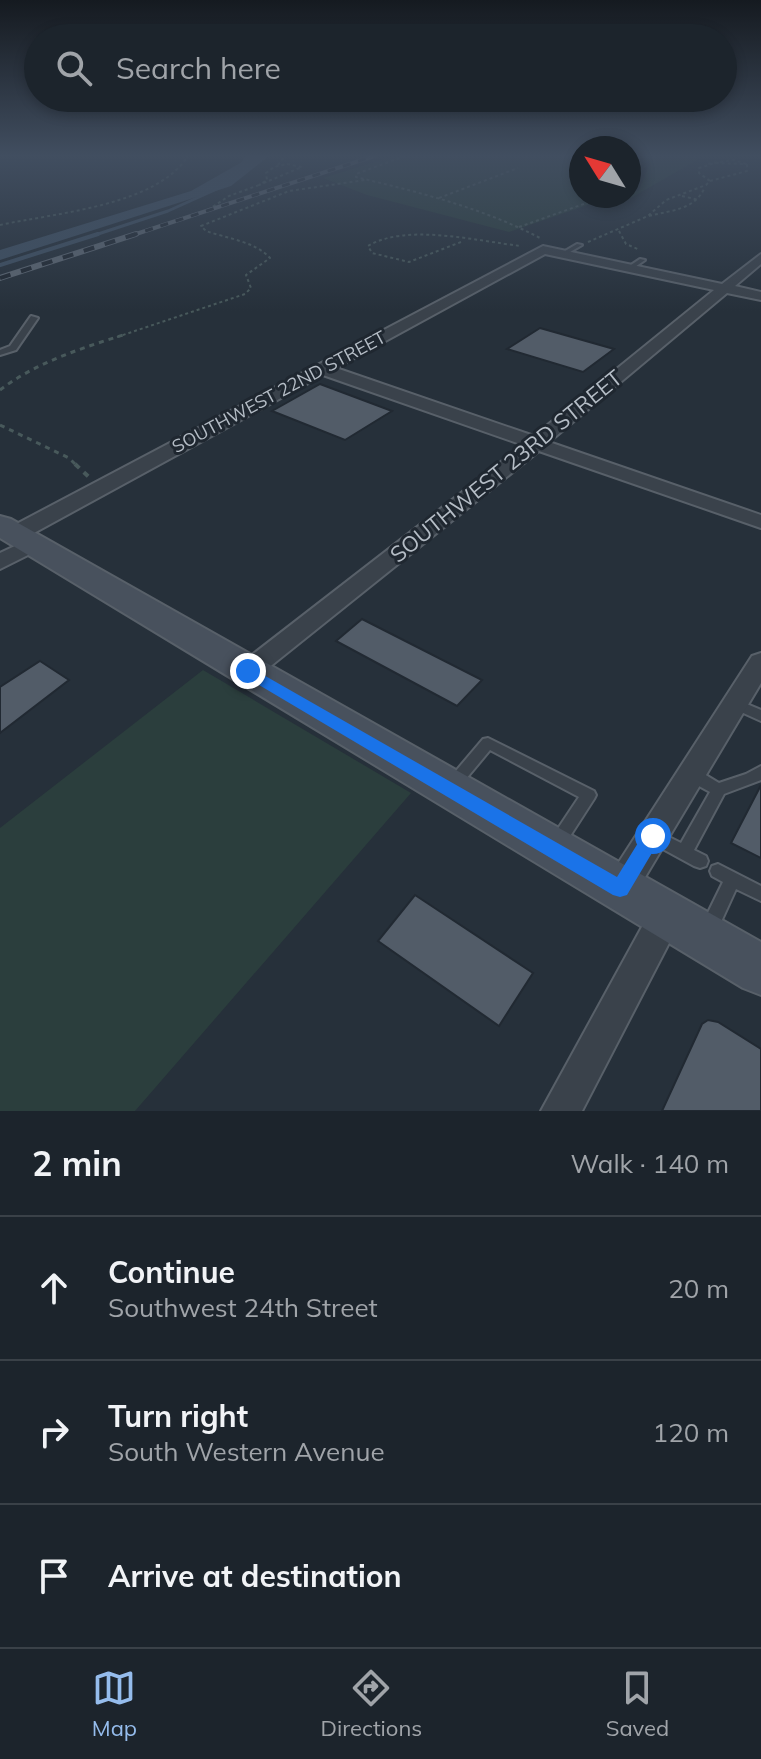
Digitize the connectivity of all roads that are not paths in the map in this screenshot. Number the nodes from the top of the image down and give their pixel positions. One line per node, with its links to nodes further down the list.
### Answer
1 (579, 245): 2 (lane)
2 (563, 254): 5 (street); 10 (street, SOUTHWEST 22ND STREET)
3 (760, 259): 6 (street, SOUTHWEST 23RD STREET)
4 (642, 260): 5 (lane)
5 (630, 268): 6 (street)
6 (724, 288): 7 (street); 11 (street, SOUTHWEST 23RD STREET)
7 (761, 296)
8 (34, 318): 9 (lane)
9 (0, 353)
10 (323, 369): 11 (street); 13 (street, SOUTHWEST 22ND STREET)
11 (537, 443): 12 (street); 16 (street, SOUTHWEST 23RD STREET)
12 (761, 522)
13 (16, 534): 14 (street, SOUTHWEST 22ND STREET); 16 (main road)
14 (0, 562)
15 (761, 662): 17 (street)
16 (248, 671): 20 (main road)
17 (748, 710): 19 (street)
18 (761, 772): 21 (lane)
19 (691, 775): 21 (lane); 22 (street)
20 (449, 789): 23 (main road); 23 (lane)
21 (719, 790): 24 (lane)
22 (653, 836): 24 (lane); 26 (street)
23 (552, 849): 26 (main road)
24 (684, 852): 25 (lane)
25 (700, 861)
26 (620, 889): 28 (main road)
27 (761, 894): 28 (lane)
28 (686, 927): 29 (main road); 30 (street)
29 (761, 970)
30 (561, 1111)

